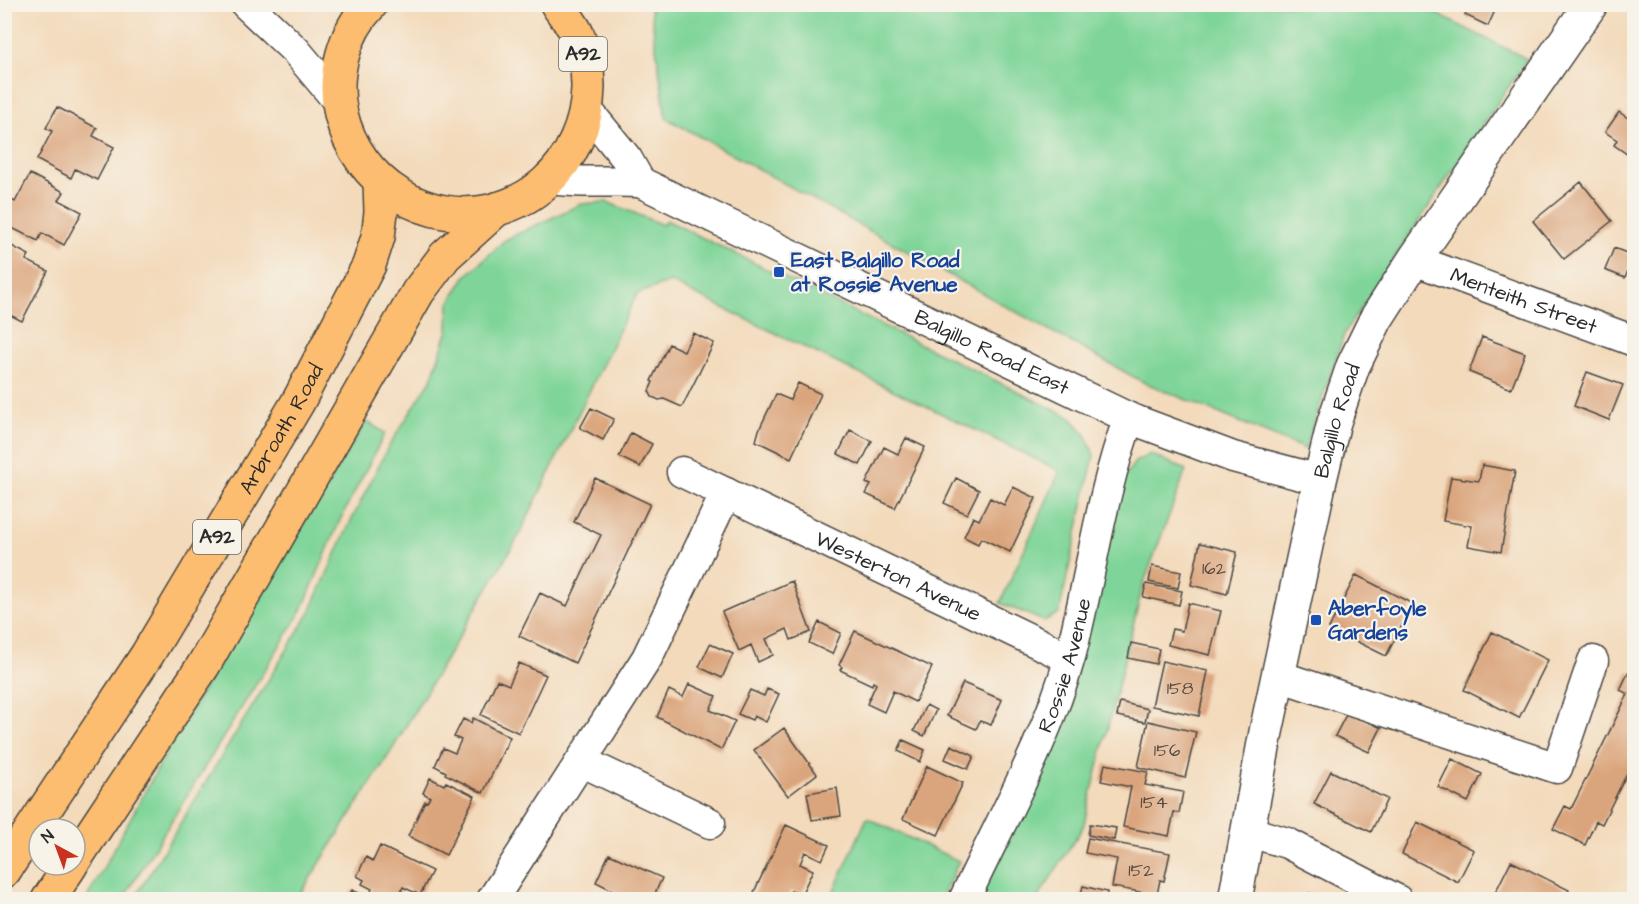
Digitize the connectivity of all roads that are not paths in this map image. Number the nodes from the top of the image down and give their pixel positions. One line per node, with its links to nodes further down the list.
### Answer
1 (246, 4): 5 (street)
2 (371, 4): 5 (main road, A92)
3 (557, 4): 6 (main road, A92)
4 (1591, 4): 11 (street, Balgillo Road)
5 (338, 101): 8 (main road, A92)
6 (587, 110): 7 (main road, A92); 9 (street)
7 (551, 178): 9 (street, Balgillo Road East); 10 (main road, A92)
8 (380, 182): 10 (main road, A92); 24 (main road, Arbroath Road / A92)
9 (640, 182): 13 (street, Balgillo Road East)
10 (497, 209): 23 (main road, A92)
11 (1414, 260): 12 (street, Menteith Street); 15 (street, Balgillo Road)
12 (1635, 340)
13 (1129, 418): 15 (street, Balgillo Road East); 17 (street, Rossie Avenue)
14 (682, 472): 16 (street, Westerton Avenue)
15 (1320, 480): 19 (street, Balgillo Road)
16 (726, 493): 17 (street, Westerton Avenue); 20 (street)
17 (1069, 658): 28 (street, Rossie Avenue)
18 (1593, 661): 19 (street)
19 (1279, 676): 22 (street, Balgillo Road)
20 (583, 762): 21 (street); 27 (street)
21 (710, 823)
22 (1250, 832): 29 (street, Balgillo Road); 30 (street)
23 (87, 841)
24 (4, 871)
25 (63, 877): 26 (main road)
26 (48, 900)
27 (492, 900)
28 (964, 900)
29 (1235, 900)
30 (1397, 900)

